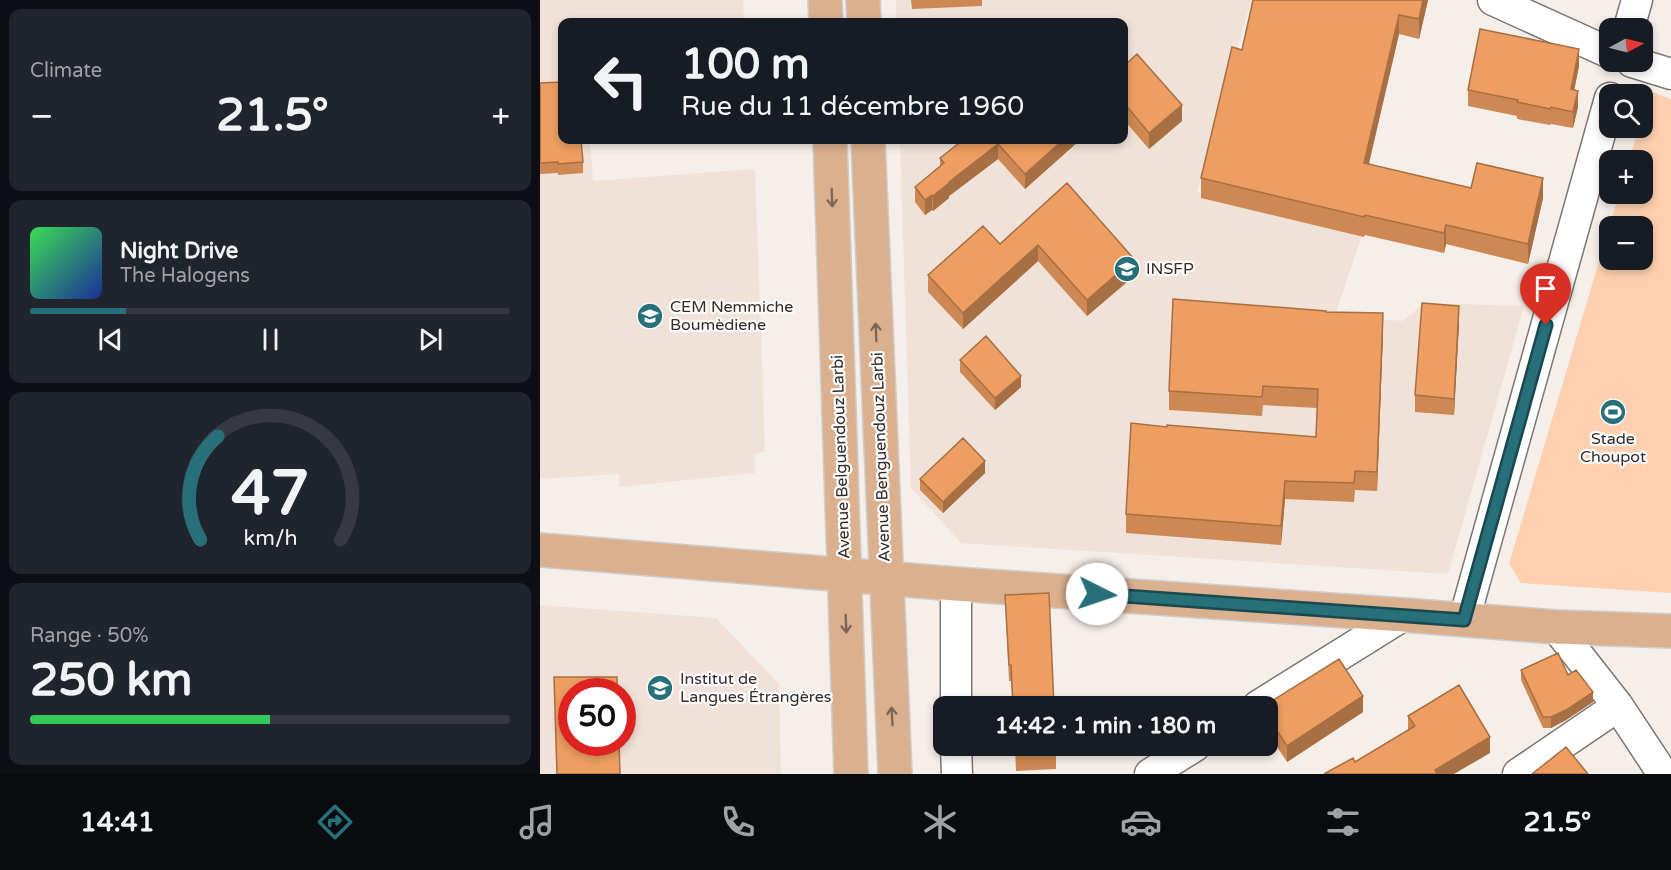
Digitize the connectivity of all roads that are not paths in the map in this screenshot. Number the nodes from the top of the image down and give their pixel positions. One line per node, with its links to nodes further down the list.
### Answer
1 (825, 0): 5 (main road)
2 (863, 0): 6 (main road)
3 (1494, 0): 8 (street)
4 (1637, 0): 7 (street)
5 (826, 18)
6 (864, 18)
7 (1632, 18)
8 (1599, 48)
9 (1653, 68): 10 (street)
10 (1671, 74)
11 (1599, 135): 19 (street)
12 (830, 144): 15 (main road, Avenue Belguendouz Larbi, one-way to 15)
13 (868, 144): 16 (main road, Avenue Benguendouz Larbi, one-way to 13)
14 (540, 550): 15 (main road)
15 (845, 575): 16 (main road); 27 (main road, Avenue Belguendouz Larbi, one-way to 27)
16 (886, 579): 17 (main road); 28 (main road, Avenue Benguendouz Larbi, one-way to 16)
17 (956, 584): 18 (main road); 22 (street)
18 (1404, 615): 19 (main road); 23 (street)
19 (1464, 620): 20 (main road)
20 (1556, 627): 21 (main road); 24 (street)
21 (1671, 631)
22 (956, 696)
23 (1274, 696)
24 (1618, 706): 31 (street); 32 (street)
25 (956, 756): 29 (street)
26 (1180, 756): 30 (street)
27 (851, 774)
28 (895, 774)
29 (957, 774)
30 (1150, 774)
31 (1518, 774)
32 (1663, 774)

